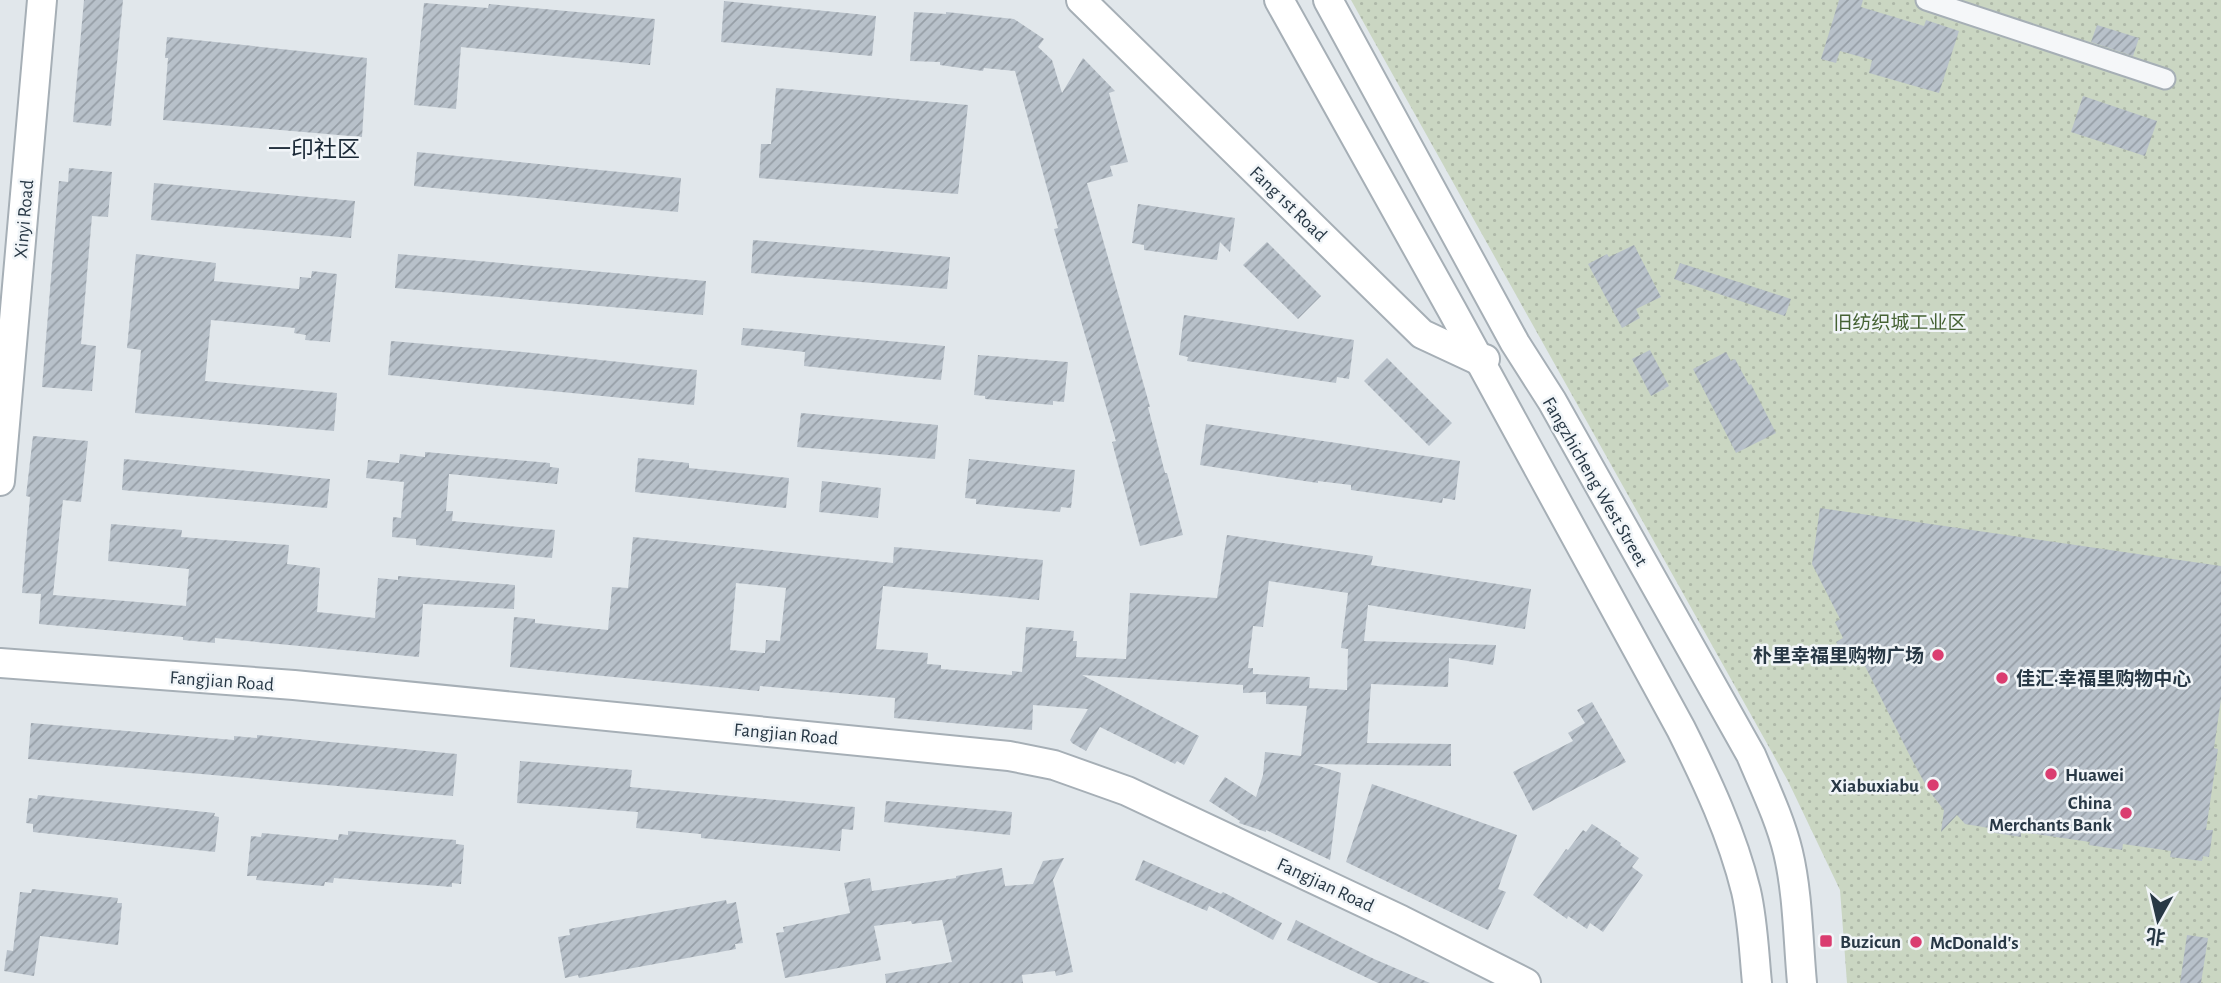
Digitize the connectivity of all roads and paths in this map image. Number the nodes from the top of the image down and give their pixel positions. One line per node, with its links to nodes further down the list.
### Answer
1 (42, 0): 9 (street, Xinyi Road)
2 (1081, 0): 8 (street, Fang 1st Road)
3 (1279, 0): 8 (street)
4 (1328, 0): 7 (street, Fangzhicheng West Street)
5 (1926, 0): 6 (street)
6 (2165, 79)
7 (1515, 343): 8 (street); 13 (street, Fangzhicheng West Street)
8 (1480, 361): 12 (street)
9 (0, 481)
10 (0, 663): 11 (street, Fangjian Road)
11 (1526, 983)
12 (1757, 983)
13 (1802, 983)

